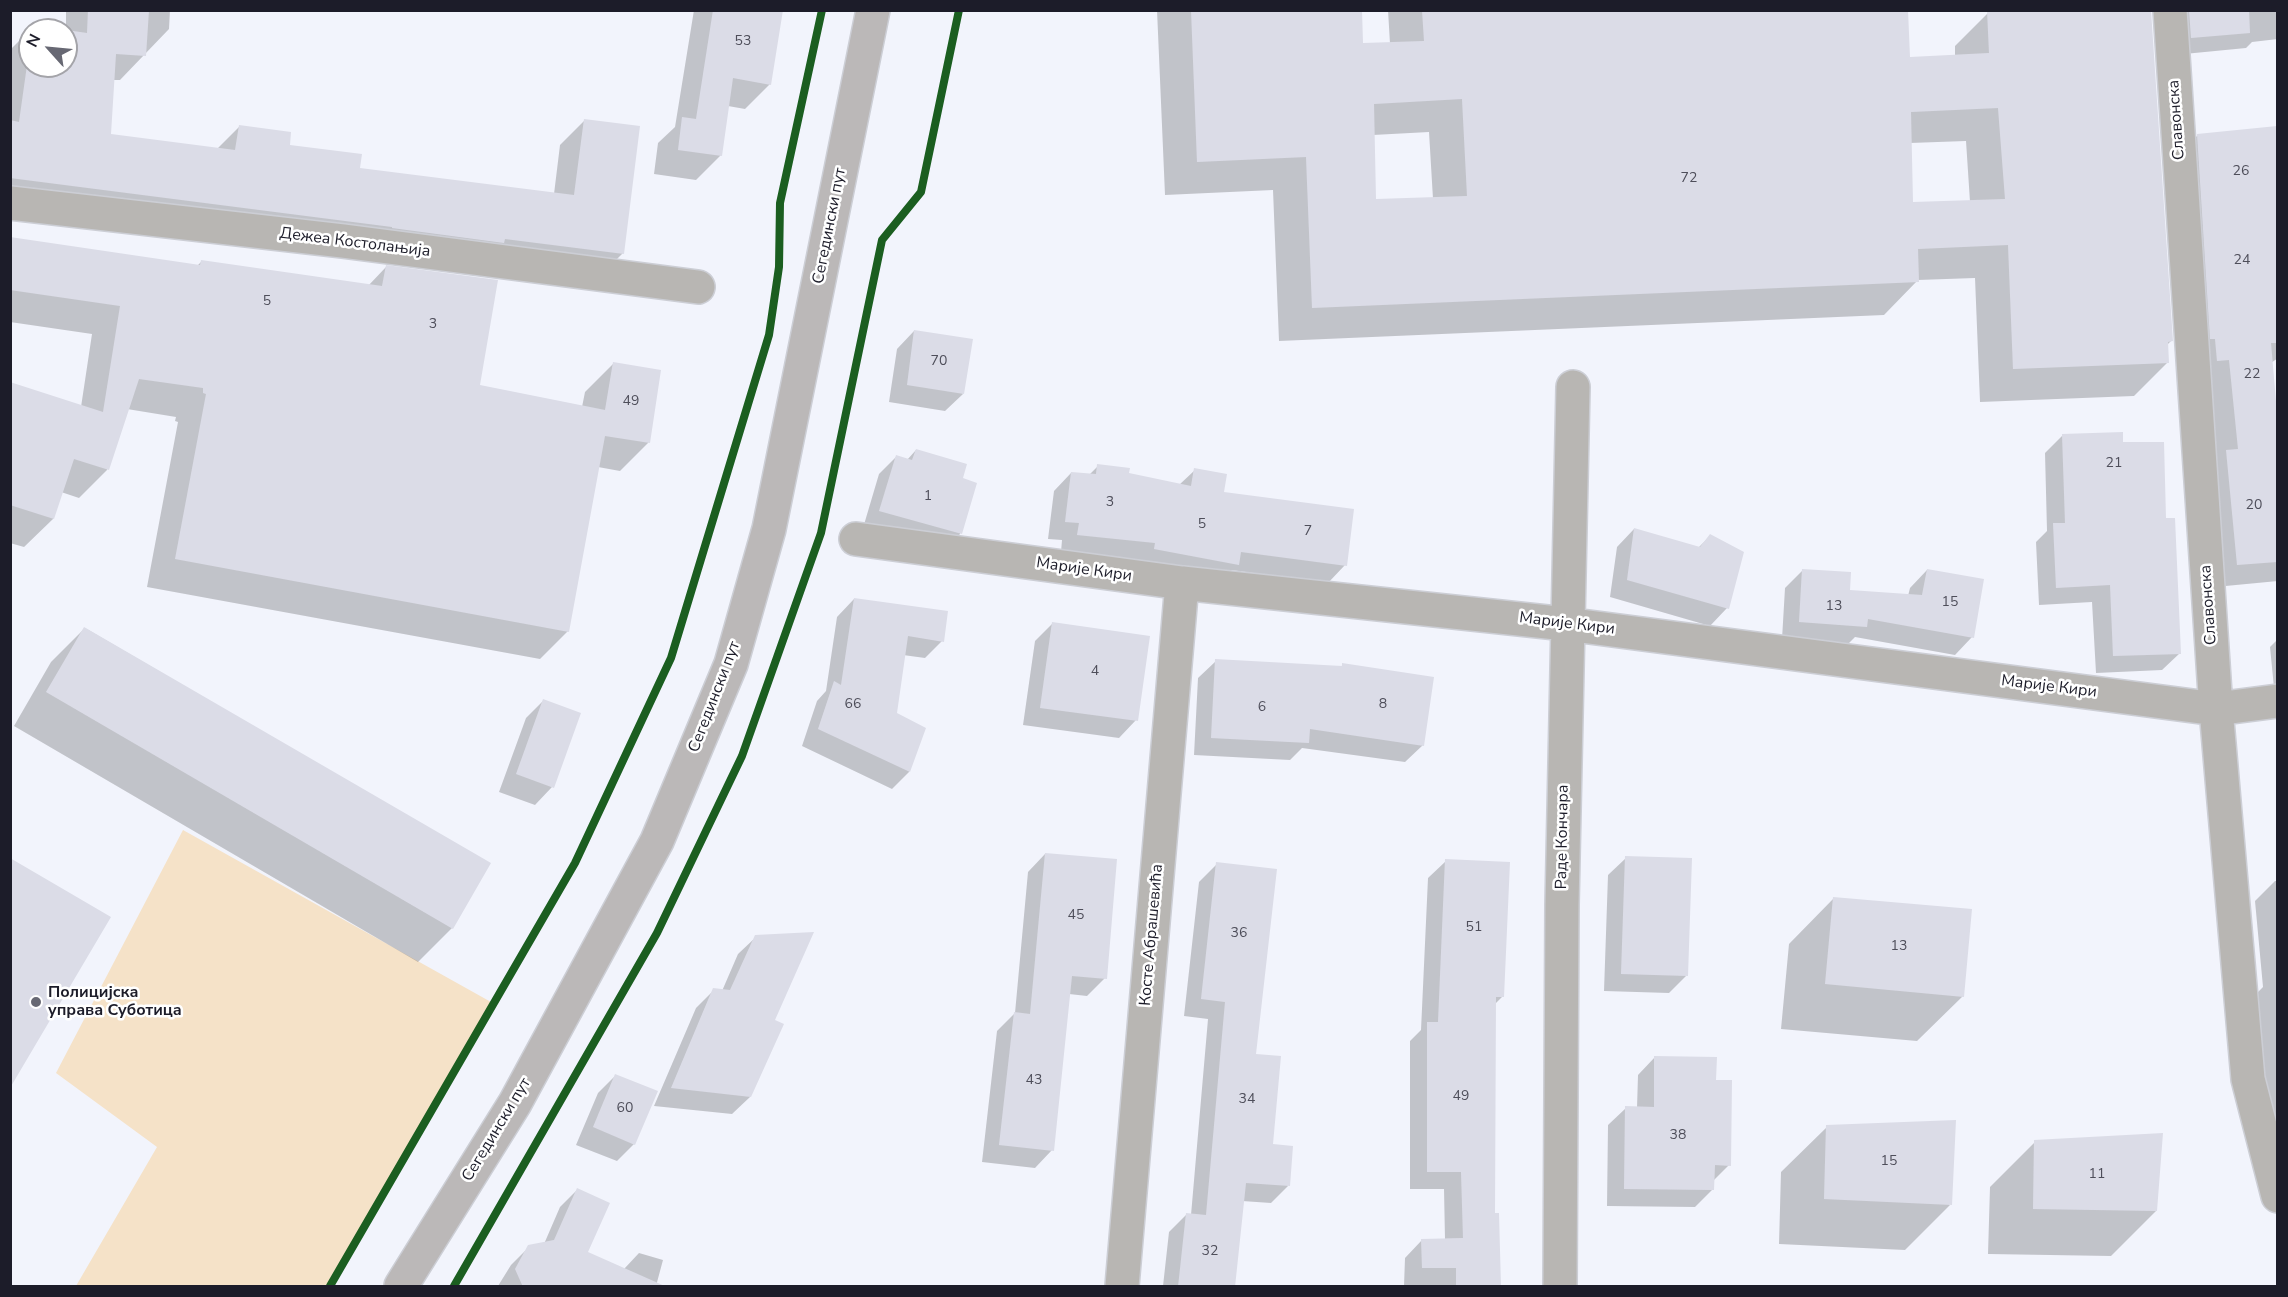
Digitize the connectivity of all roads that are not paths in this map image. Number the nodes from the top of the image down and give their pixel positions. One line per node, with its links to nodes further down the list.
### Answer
1 (873, 10): 12 (main road, Сегедински пут)
2 (2170, 10): 10 (street, Славонска)
3 (10, 203): 4 (street, Дежеа Костолањија)
4 (698, 287)
5 (1573, 387): 8 (street, Раде Кончара)
6 (856, 539): 7 (street, Марије Кири)
7 (1182, 583): 8 (street, Марије Кири); 13 (street, Косте Абрашевића)
8 (1566, 624): 10 (street, Марије Кири); 14 (street, Раде Кончара)
9 (2277, 701): 10 (street, Марије Кири)
10 (2216, 709): 11 (street, Славонска)
11 (2277, 1196)
12 (401, 1287)
13 (1122, 1287)
14 (1560, 1287)

